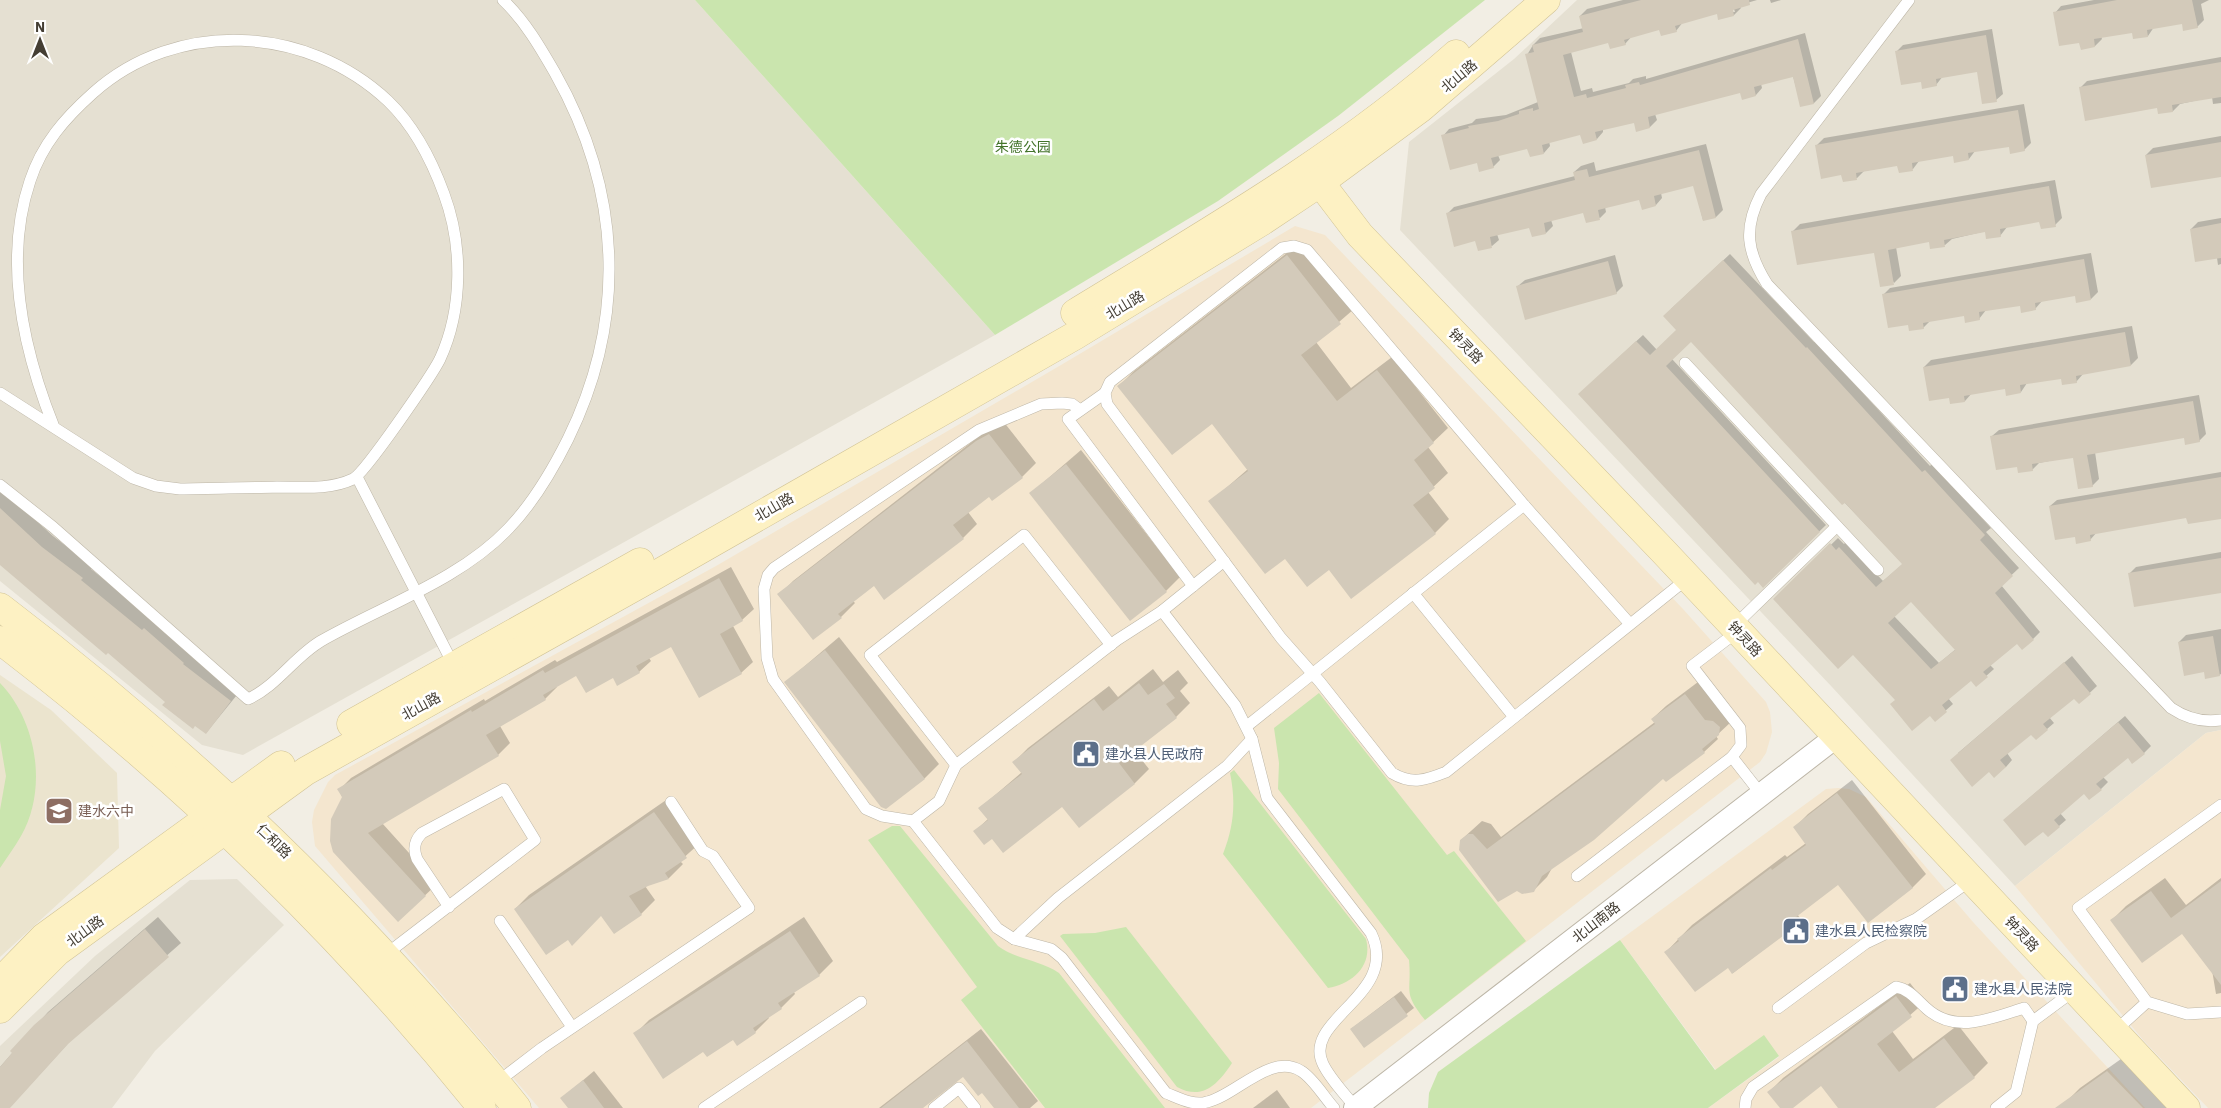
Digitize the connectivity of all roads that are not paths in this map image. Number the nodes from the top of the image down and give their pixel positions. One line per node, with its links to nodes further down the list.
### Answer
1 (503, 0): 19 (lane)
2 (1518, 0): 5 (street, 北山路)
3 (1546, 0): 5 (street, 北山路)
4 (1909, 0): 30 (lane)
5 (1314, 175): 17 (street, 钟灵路); 27 (street, 北山路); 39 (street, 北山路)
6 (1685, 363): 14 (lane)
7 (0, 393): 10 (lane)
8 (1105, 393): 9 (lane); 13 (lane); 15 (lane)
9 (1080, 410): 18 (lane); 40 (lane)
10 (54, 428): 11 (lane); 11 (lane)
11 (357, 477): 19 (lane)
12 (0, 484): 19 (lane)
13 (1524, 505): 20 (lane); 23 (lane)
14 (1836, 527): 16 (lane); 24 (lane)
15 (1224, 561): 18 (lane); 28 (lane)
16 (1878, 570)
17 (1688, 577): 23 (lane); 24 (street, 钟灵路)
18 (1193, 586): 22 (lane)
19 (416, 592): 27 (lane)
20 (1413, 593): 28 (lane); 29 (lane)
21 (0, 606): 39 (street, 仁和路)
22 (1162, 611): 26 (lane); 31 (lane)
23 (1630, 624): 29 (lane)
24 (1736, 628): 32 (street, 钟灵路); 34 (lane)
25 (0, 640): 41 (street, 仁和路)
26 (1111, 645): 35 (lane); 35 (lane)
27 (454, 666): 39 (street, 北山路)
28 (1313, 673): 29 (lane); 31 (lane)
29 (1514, 718)
30 (2221, 720)
31 (1247, 726): 33 (lane)
32 (1837, 736): 36 (street, 北山南路); 43 (street, 钟灵路)
33 (1252, 739): 46 (lane); 59 (lane)
34 (1732, 757): 36 (lane); 42 (lane)
35 (956, 765): 40 (lane)
36 (1761, 794): 59 (street, 北山南路)
37 (671, 802): 56 (lane)
38 (2221, 805): 51 (lane)
39 (238, 807): 41 (street, 北山路); 47 (street, 仁和路)
40 (913, 821): 46 (lane)
41 (216, 823): 48 (street, 北山路); 53 (street, 北山路); 60 (street, 仁和路)
42 (1578, 876)
43 (1971, 880): 49 (street, 钟灵路); 52 (lane)
44 (449, 906): 44 (lane); 47 (lane)
45 (500, 921): 56 (lane)
46 (1014, 939): 65 (lane)
47 (385, 955): 58 (street, 仁和路)
48 (0, 982)
49 (2075, 990): 55 (lane); 57 (street, 钟灵路)
50 (861, 1002): 62 (lane)
51 (2147, 1002): 54 (lane); 57 (lane)
52 (1778, 1008)
53 (0, 1009)
54 (2221, 1012)
55 (2033, 1021): 66 (lane); 67 (lane)
56 (572, 1027): 58 (lane)
57 (2114, 1032): 68 (street, 钟灵路)
58 (496, 1083): 61 (street, 仁和路)
59 (1363, 1105)
60 (482, 1108)
61 (517, 1108)
62 (704, 1108)
63 (934, 1108): 64 (lane)
64 (975, 1108)
65 (1334, 1108)
66 (1745, 1108)
67 (1996, 1108)
68 (2186, 1108)

